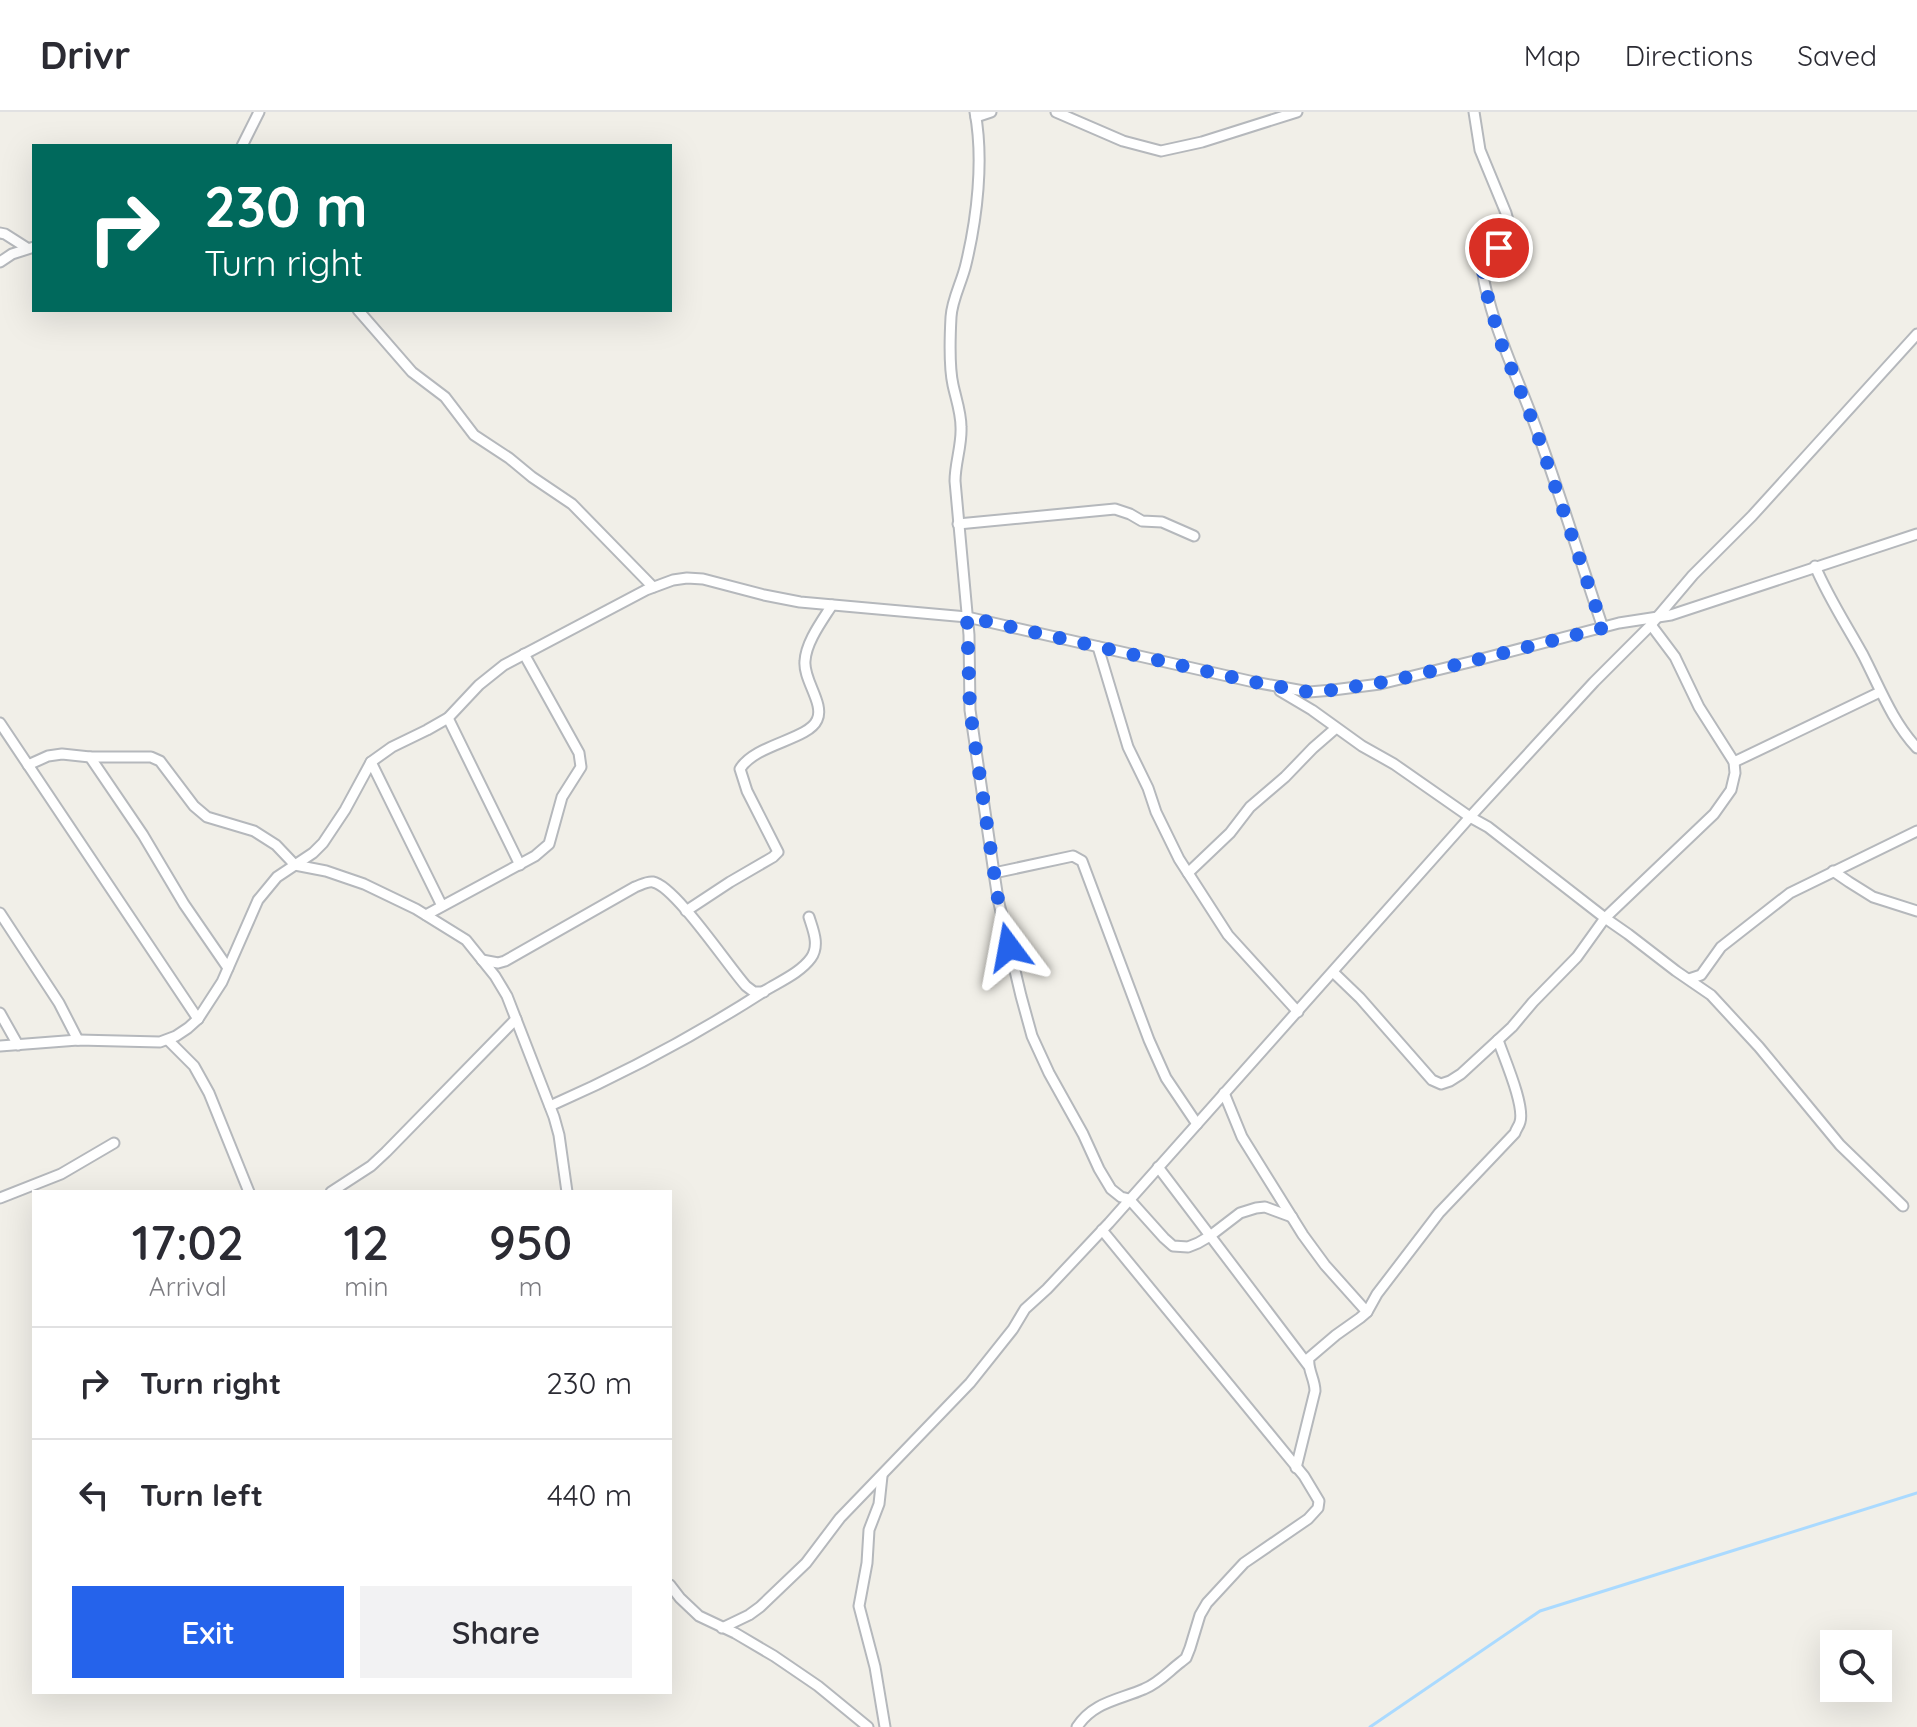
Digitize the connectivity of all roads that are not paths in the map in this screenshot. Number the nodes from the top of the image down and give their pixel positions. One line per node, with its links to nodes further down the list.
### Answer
1 (259, 112): 7 (street)
2 (991, 112): 6 (street)
3 (1056, 112): 4 (street)
4 (1297, 112)
5 (1474, 112): 21 (street)
6 (976, 115): 13 (street)
7 (243, 144)
8 (0, 233): 9 (street)
9 (31, 248): 10 (street)
10 (0, 262)
11 (360, 312): 17 (street)
12 (1917, 334): 20 (street)
13 (958, 524): 15 (street); 19 (street)
14 (1917, 534): 16 (street)
15 (1194, 536)
16 (1815, 566): 20 (street); 25 (street)
17 (653, 587): 18 (street); 23 (street)
18 (832, 605): 19 (street); 42 (street)
19 (967, 617): 22 (street); 39 (street)
20 (1653, 621): 21 (street); 32 (street); 34 (street)
21 (1603, 628): 24 (street)
22 (1098, 647): 24 (street); 40 (street)
23 (524, 654): 26 (street); 37 (street)
24 (1270, 685): 28 (street)
25 (1880, 692): 29 (street); 32 (street)
26 (448, 718): 31 (street); 37 (street)
27 (0, 723): 33 (street)
28 (1336, 728): 34 (street); 40 (street)
29 (1917, 748)
30 (90, 757): 33 (street); 36 (street); 49 (street)
31 (371, 762): 36 (street); 41 (street)
32 (1734, 762): 47 (street)
33 (28, 765): 55 (street)
34 (1470, 817): 47 (street); 50 (street)
35 (1917, 831): 38 (street)
36 (295, 865): 45 (street); 49 (street)
37 (520, 865): 41 (street)
38 (1833, 871): 43 (street); 51 (street)
39 (994, 873): 64 (street); 71 (street)
40 (1188, 873): 53 (street)
41 (442, 906): 45 (street)
42 (686, 911): 48 (street); 52 (street)
43 (1917, 911)
44 (0, 913): 57 (street)
45 (426, 915): 48 (street)
46 (809, 917): 52 (street)
47 (1605, 918): 51 (street); 59 (street)
48 (482, 960): 56 (street)
49 (228, 968): 55 (street)
50 (1333, 972): 53 (street); 59 (street)
51 (1689, 979): 72 (street)
52 (764, 992): 63 (street)
53 (1298, 1012): 62 (street)
54 (0, 1013): 60 (street)
55 (198, 1019): 58 (street)
56 (516, 1019): 63 (street); 68 (street)
57 (78, 1040): 58 (street); 60 (street)
58 (168, 1040): 67 (street)
59 (1498, 1040): 76 (street)
60 (18, 1045): 61 (street)
61 (0, 1046)
62 (1224, 1093): 64 (street); 73 (street)
63 (550, 1106): 69 (street)
64 (1197, 1124): 66 (street)
65 (114, 1143): 70 (street)
66 (1158, 1167): 71 (street); 75 (street)
67 (248, 1190)
68 (334, 1190)
69 (567, 1190)
70 (0, 1198)
71 (1129, 1199): 74 (street); 75 (street)
72 (1903, 1206)
73 (1292, 1217): 75 (street); 76 (street)
74 (1102, 1230): 78 (street); 79 (street)
75 (1210, 1236): 77 (street)
76 (1367, 1312): 77 (street)
77 (1309, 1366): 78 (street)
78 (1296, 1468): 84 (street)
79 (883, 1475): 81 (street); 83 (street)
80 (672, 1588): 81 (street)
81 (722, 1628): 82 (street)
82 (868, 1727)
83 (885, 1727)
84 (1077, 1727)

